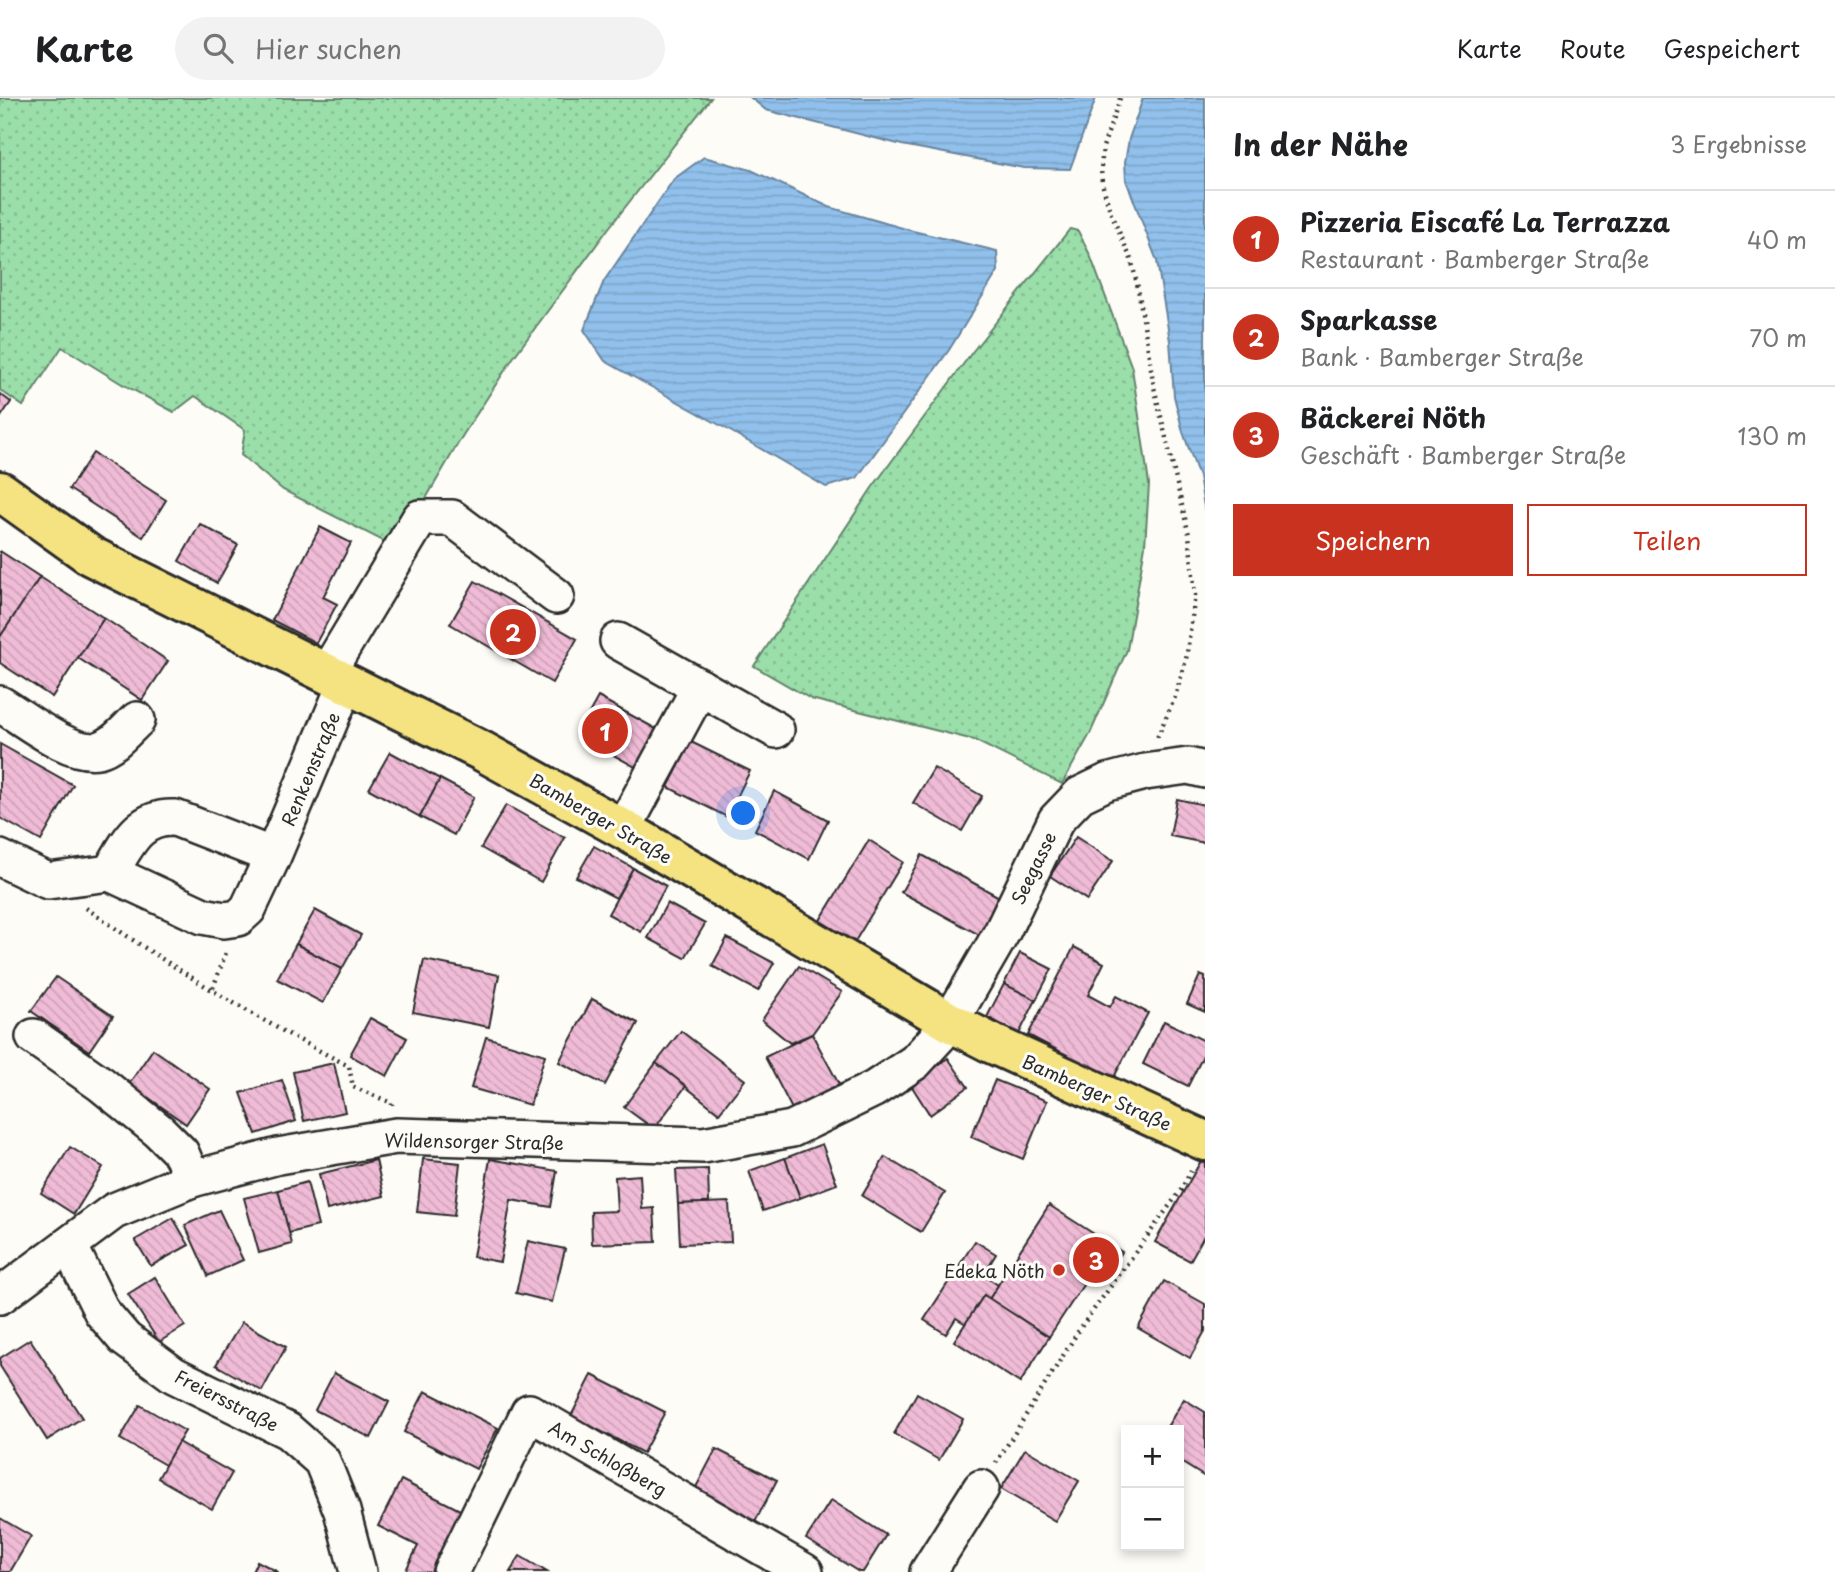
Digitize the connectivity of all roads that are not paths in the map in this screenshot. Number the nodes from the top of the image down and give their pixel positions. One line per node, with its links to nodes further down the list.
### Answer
1 (0, 491): 4 (main road, Bamberger Straße)
2 (556, 596): 4 (street, Renkenstraße)
3 (618, 641): 5 (street)
4 (337, 678): 10 (main road, Bamberger Straße); 11 (street, Renkenstraße)
5 (700, 687): 8 (street); 10 (street)
6 (0, 704): 7 (street)
7 (137, 720)
8 (776, 730)
9 (1205, 770): 14 (street, Seegasse)
10 (623, 829): 14 (main road, Bamberger Straße)
11 (273, 856): 13 (street); 13 (street, Renkenstraße)
12 (0, 858): 13 (street)
13 (110, 873)
14 (950, 1022): 16 (main road, Bamberger Straße); 17 (street, Wildensorger Straße)
15 (34, 1037): 17 (street)
16 (1199, 1154)
17 (192, 1179): 18 (street, Wildensorger Straße)
18 (69, 1245): 19 (street, Wildensorger Straße); 21 (street, Freiersstraße)
19 (0, 1296)
20 (981, 1488): 24 (street)
21 (358, 1572)
22 (451, 1572): 23 (street, Am Schloßberg)
23 (805, 1572)
24 (928, 1572)

